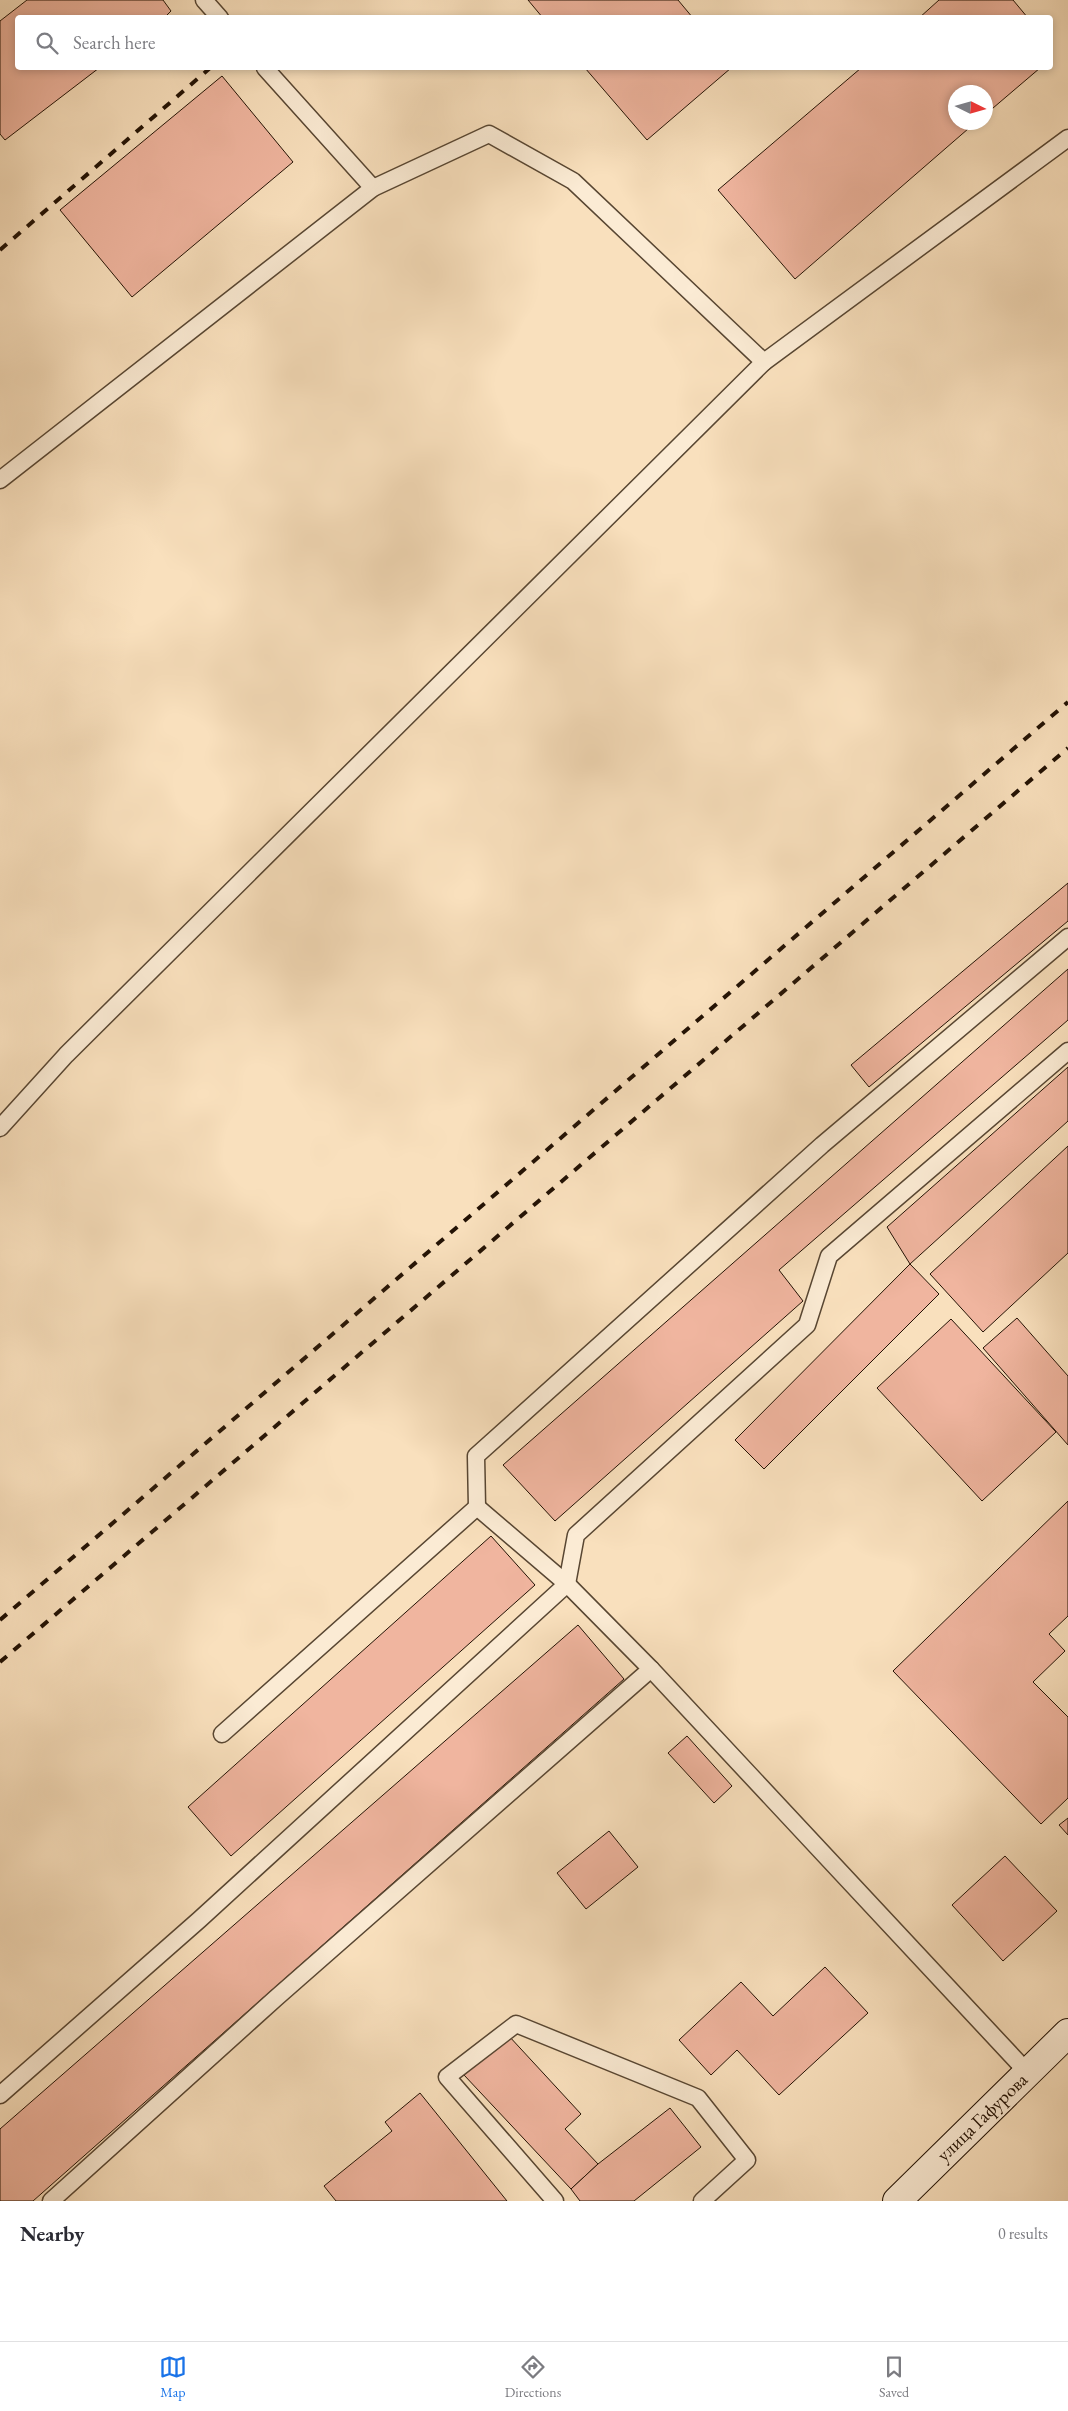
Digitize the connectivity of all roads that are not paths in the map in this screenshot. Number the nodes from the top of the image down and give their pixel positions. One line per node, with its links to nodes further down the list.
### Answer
1 (204, 0): 2 (lane)
2 (217, 15)
3 (267, 70): 5 (lane)
4 (1068, 138): 6 (lane)
5 (373, 188): 6 (lane); 7 (lane)
6 (764, 362): 10 (lane)
7 (0, 480)
8 (1068, 937): 11 (lane)
9 (1068, 1051): 12 (lane)
10 (0, 1128)
11 (477, 1508): 12 (lane); 14 (lane)
12 (567, 1584): 13 (lane); 17 (lane)
13 (651, 1669): 16 (lane); 18 (lane)
14 (222, 1734)
15 (1068, 2033): 16 (main road, улица Гафурова)
16 (1028, 2073): 21 (main road, улица Гафурова)
17 (0, 2095)
18 (51, 2201)
19 (555, 2201): 20 (lane)
20 (702, 2201)
21 (896, 2201)

